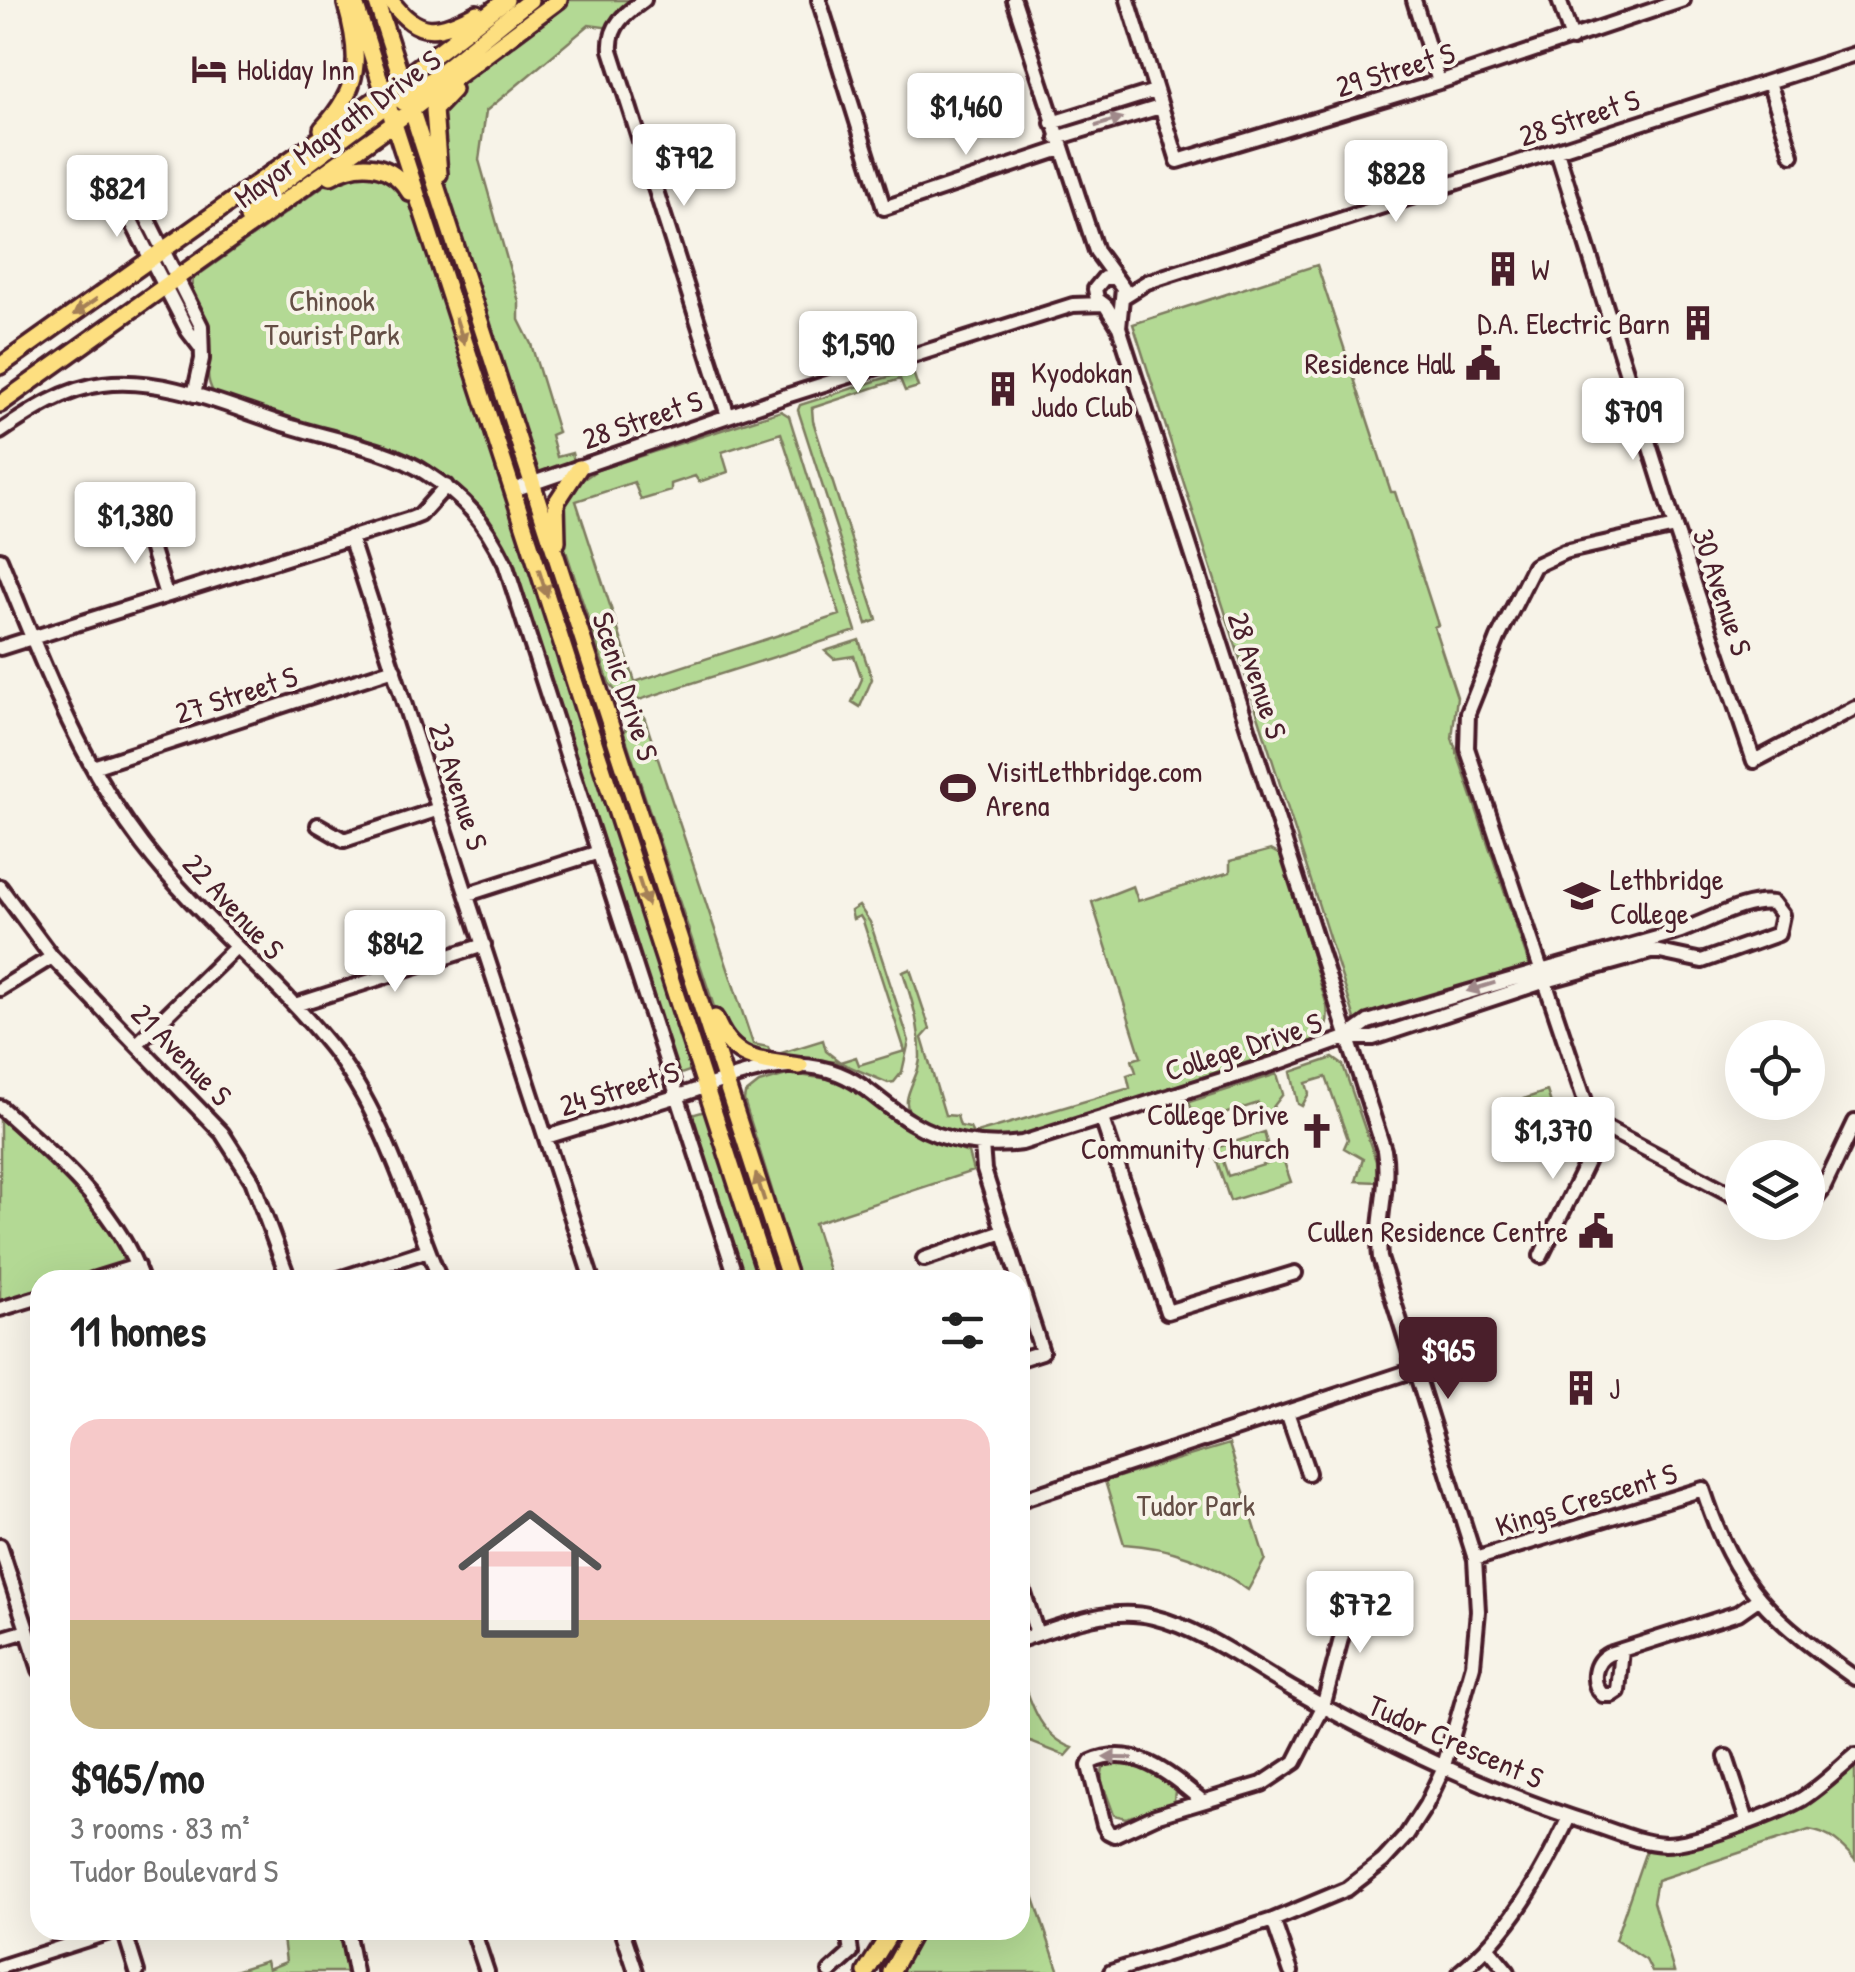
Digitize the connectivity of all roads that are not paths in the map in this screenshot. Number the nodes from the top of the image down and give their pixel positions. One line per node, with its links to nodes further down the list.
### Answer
1 (345, 0): 30 (main road)
2 (354, 0): 22 (main road, Scenic Drive S)
3 (376, 0): 18 (main road, Scenic Drive S)
4 (390, 0): 5 (main road)
5 (504, 0): 18 (main road, Mayor Magrath Drive S)
6 (530, 0): 23 (main road)
7 (559, 0): 15 (main road, Mayor Magrath Drive S)
8 (644, 0): 48 (street)
9 (820, 0): 27 (street)
10 (1014, 0): 26 (street)
11 (1128, 0): 21 (street)
12 (1414, 0): 19 (street)
13 (1559, 0): 16 (street)
14 (1683, 0): 16 (street, 29 Street S)
15 (528, 24): 23 (main road, Mayor Magrath Drive S); 36 (main road)
16 (1572, 39): 19 (street, 29 Street S)
17 (1855, 54): 20 (street, 28 Street S)
18 (402, 79): 22 (main road); 23 (main road, Scenic Drive S)
19 (1439, 82): 24 (street, 29 Street S)
20 (1769, 82): 28 (street, 28 Street S); 29 (street)
21 (1155, 91): 24 (street); 26 (street)
22 (386, 99): 25 (main road, Scenic Drive S); 30 (main road, Mayor Magrath Drive S); 33 (main road)
23 (409, 103): 25 (main road); 36 (main road, Scenic Drive S)
24 (1160, 107): 27 (street, one-way to 24)
25 (394, 123): 31 (main road, Mayor Magrath Drive S); 32 (main road, Scenic Drive S)
26 (1052, 124): 27 (street)
27 (1059, 144): 34 (street)
28 (1558, 151): 39 (street, 28 Street S); 55 (street, 30 Avenue S)
29 (1792, 156)
30 (237, 197): 35 (main road, Mayor Magrath Drive S)
31 (248, 226): 32 (main road); 33 (main road, Mayor Magrath Drive S)
32 (430, 238): 53 (main road, Scenic Drive S, one-way to 53)
33 (228, 240): 38 (main road, Mayor Magrath Drive S)
34 (1096, 251): 37 (street); 40 (street)
35 (158, 255): 35 (street); 38 (street); 45 (main road, Mayor Magrath Drive S, one-way to 45)
36 (466, 280): 51 (main road, Scenic Drive S)
37 (1117, 280): 39 (street); 40 (street); 41 (street)
38 (171, 282): 46 (street); 47 (main road, Mayor Magrath Drive S)
39 (1147, 282): 41 (street)
40 (1096, 287): 42 (street); 43 (street)
41 (1122, 299): 43 (street); 44 (street)
42 (1073, 304): 43 (street); 48 (street, 28 Street S)
43 (1104, 305): 44 (street)
44 (1119, 327): 79 (street, 28 Avenue S)
45 (0, 366)
46 (194, 395): 49 (street); 52 (street)
47 (0, 404)
48 (728, 416): 50 (street, 28 Street S)
49 (0, 432)
50 (578, 468): 51 (street, 28 Street S); 58 (main road)
51 (530, 484): 53 (street, 28 Street S); 58 (main road, Scenic Drive S)
52 (446, 486): 56 (street); 67 (street)
53 (512, 490): 83 (main road, Scenic Drive S, one-way to 83)
54 (145, 526): 59 (street)
55 (1675, 526): 63 (street, 30 Avenue S); 76 (street)
56 (350, 537): 59 (street); 62 (street, 23 Avenue S)
57 (0, 560): 60 (street, 22 Avenue S)
58 (559, 571): 68 (main road, Scenic Drive S)
59 (166, 595): 60 (street)
60 (34, 638): 61 (street); 64 (street, 22 Avenue S)
61 (0, 648)
62 (394, 669): 64 (street, 27 Street S); 65 (street, 23 Avenue S)
63 (1855, 708)
64 (94, 767): 73 (street, 22 Avenue S)
65 (439, 809): 66 (street); 70 (street, 23 Avenue S)
66 (318, 825)
67 (598, 852): 70 (street); 84 (street)
68 (664, 885): 81 (main road); 82 (main road, Scenic Drive S)
69 (0, 887): 74 (street, 21 Avenue S)
70 (468, 894): 72 (street, 23 Avenue S)
71 (1676, 933): 75 (street); 75 (street, College Drive S); 76 (street, College Drive S)
72 (484, 945): 78 (street); 89 (street, 23 Avenue S)
73 (236, 948): 78 (street, 22 Avenue S); 80 (street)
74 (52, 956): 77 (street); 80 (street, 21 Avenue S)
75 (1679, 956): 76 (street, College Drive S)
76 (1544, 975): 79 (street, College Drive S); 88 (street)
77 (0, 989)
78 (295, 1005): 94 (street, 22 Avenue S)
79 (1346, 1038): 86 (street, College Drive S); 113 (street, 28 Avenue S)
80 (138, 1044): 100 (street, 21 Avenue S)
81 (800, 1066): 82 (street, College Drive S); 90 (street, College Drive S)
82 (726, 1081): 83 (street, College Drive S); 106 (main road, Scenic Drive S, one-way to 82)
83 (706, 1087): 84 (street, 24 Street S); 105 (main road, Scenic Drive S)
84 (677, 1096): 89 (street, 24 Street S); 104 (street)
85 (0, 1107): 97 (street)
86 (1102, 1119): 90 (street, College Drive S); 108 (street)
87 (1855, 1122): 91 (street)
88 (1604, 1127): 92 (street); 95 (street)
89 (546, 1137): 103 (street, 23 Avenue S)
90 (982, 1145): 93 (street)
91 (1825, 1185)
92 (1725, 1191)
93 (1003, 1232): 96 (street); 107 (street)
94 (428, 1250): 101 (street); 102 (street, 22 Avenue S)
95 (1541, 1256)
96 (924, 1259)
97 (137, 1266): 98 (street); 99 (street)
98 (124, 1270)
99 (138, 1270)
100 (284, 1270)
101 (367, 1270)
102 (436, 1270)
103 (589, 1270)
104 (734, 1270)
105 (765, 1270)
106 (787, 1270)
107 (1015, 1270)
108 (1296, 1272)
109 (30, 1299): 110 (street)
110 (0, 1309)
111 (1030, 1315): 112 (street)
112 (1030, 1356)
113 (1414, 1370): 114 (street); 118 (street, 28 Avenue S)
114 (1287, 1412): 115 (street); 116 (street)
115 (1308, 1473)
116 (1030, 1497)
117 (0, 1546): 122 (street)
118 (1475, 1560): 119 (street, Kings Crescent S); 132 (street, 28 Avenue S)
119 (1758, 1599): 127 (street); 128 (street, Kings Crescent S)
120 (1333, 1608): 129 (street)
121 (1030, 1612): 123 (street)
122 (27, 1631): 125 (street); 126 (street)
123 (1037, 1634): 124 (street, Tudor Crescent S); 129 (street, Tudor Crescent S)
124 (1030, 1636)
125 (0, 1640)
126 (30, 1640)
127 (1622, 1650)
128 (1855, 1678)
129 (1323, 1707): 132 (street, Tudor Crescent S); 133 (street)
130 (1855, 1756): 135 (street, Tudor Crescent S)
131 (1726, 1757): 135 (street)
132 (1443, 1768): 134 (street, Tudor Crescent S); 136 (street, 28 Avenue S)
133 (1202, 1801): 133 (street, one-way to 133)
134 (1569, 1817): 135 (street, Tudor Crescent S); 145 (street)
135 (1747, 1821)
136 (1273, 1920): 154 (street, 28 Avenue S); 155 (street)
137 (85, 1940): 146 (street)
138 (127, 1940): 147 (street)
139 (348, 1940): 148 (street)
140 (476, 1940): 149 (street)
141 (625, 1940): 150 (street)
142 (849, 1940): 151 (street)
143 (886, 1940): 152 (main road)
144 (909, 1940): 153 (main road)
145 (1488, 1948): 156 (street); 157 (street)
146 (0, 1967)
147 (137, 1972)
148 (355, 1972)
149 (487, 1972)
150 (636, 1972)
151 (830, 1972)
152 (866, 1972)
153 (891, 1972)
154 (1111, 1972)
155 (1291, 1972)
156 (1460, 1972)
157 (1508, 1972)

